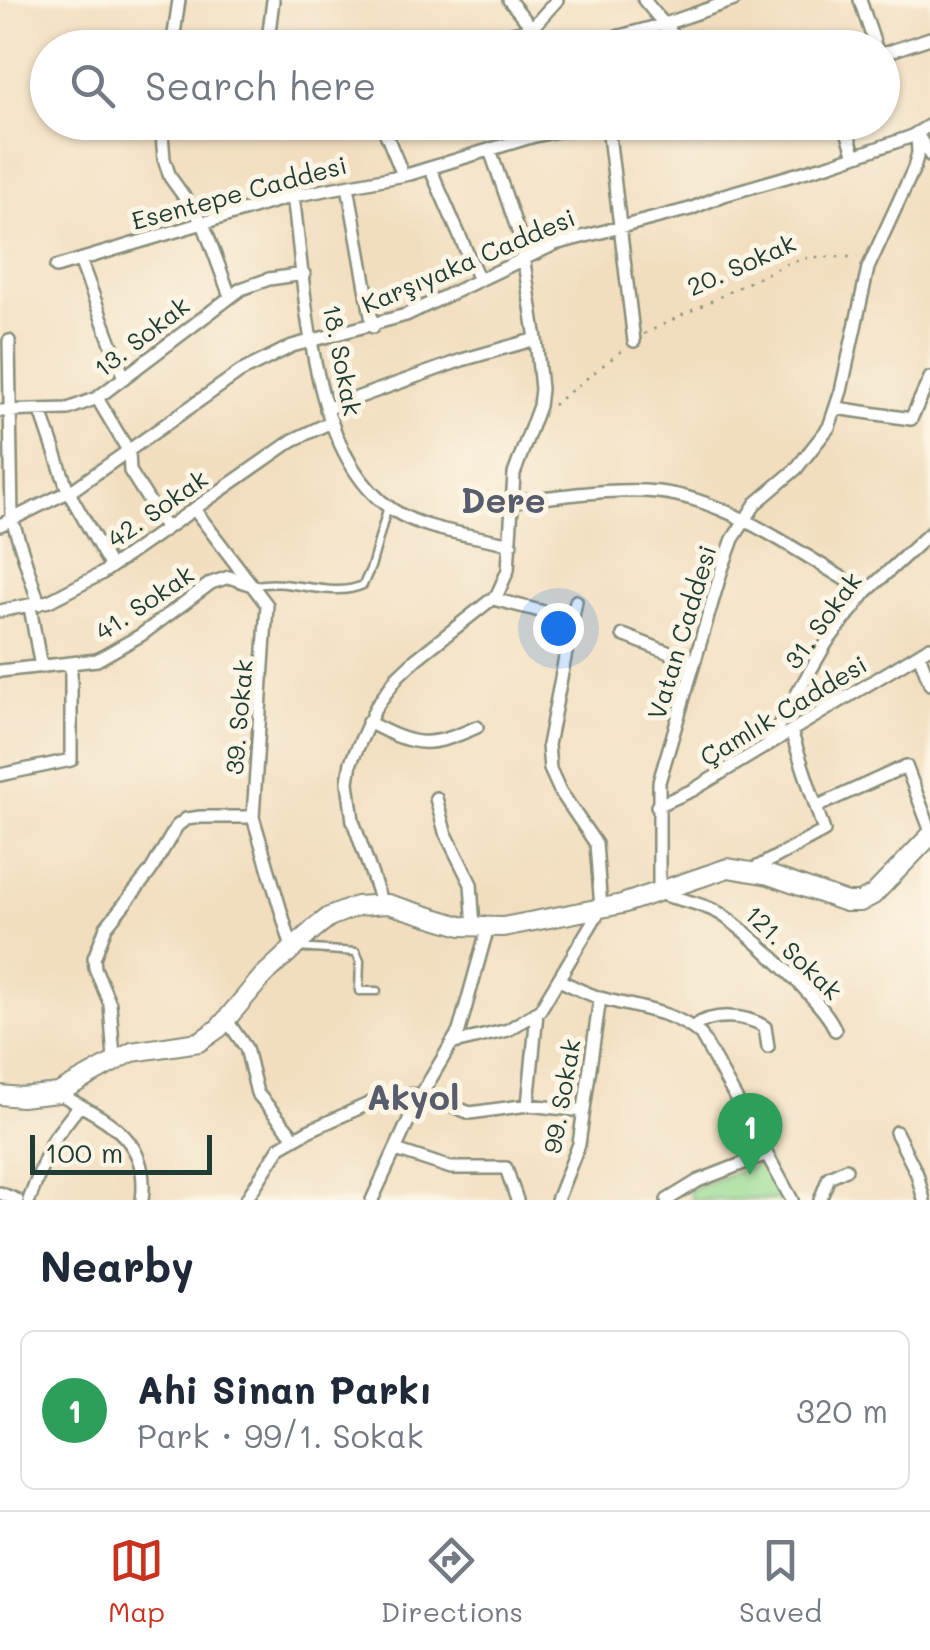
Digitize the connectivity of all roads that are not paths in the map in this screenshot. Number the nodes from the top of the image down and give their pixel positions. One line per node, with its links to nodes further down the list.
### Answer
1 (180, 0): 10 (street)
2 (273, 0): 11 (street)
3 (509, 0): 9 (street)
4 (557, 0): 9 (street)
5 (644, 0): 8 (street)
6 (734, 0): 8 (street)
7 (860, 0): 15 (street)
8 (665, 24): 13 (street); 14 (street)
9 (532, 28): 12 (street)
10 (175, 30)
11 (269, 30)
12 (524, 30)
13 (642, 30)
14 (670, 30)
15 (870, 30)
16 (930, 38): 17 (street)
17 (900, 48)
18 (930, 125): 19 (street, Karşıyaka Caddesi)
19 (917, 133): 20 (street, Karşıyaka Caddesi); 28 (street); 50 (street, Vatan Caddesi)
20 (900, 139)
21 (162, 140): 34 (street)
22 (388, 140): 31 (street)
23 (519, 140): 27 (street, Esentepe Caddesi)
24 (610, 140): 35 (street)
25 (849, 140): 29 (street)
26 (898, 140): 29 (street, Karşıyaka Caddesi)
27 (490, 150): 30 (street, Esentepe Caddesi); 36 (street)
28 (930, 155)
29 (854, 156): 35 (street, Karşıyaka Caddesi)
30 (430, 168): 31 (street, Esentepe Caddesi); 40 (street)
31 (402, 175): 32 (street, Esentepe Caddesi)
32 (348, 186): 33 (street, Esentepe Caddesi); 42 (street)
33 (293, 196): 34 (street, Esentepe Caddesi); 39 (street, 18. Sokak)
34 (203, 223): 37 (street, Esentepe Caddesi); 41 (street)
35 (621, 224): 36 (street, Karşıyaka Caddesi); 45 (street)
36 (524, 259): 40 (street, Karşıyaka Caddesi); 43 (street)
37 (80, 260): 38 (street, Esentepe Caddesi); 47 (street)
38 (56, 267)
39 (304, 274): 41 (street, 13. Sokak); 44 (street, 18. Sokak)
40 (480, 280): 42 (street, Karşıyaka Caddesi)
41 (230, 296): 47 (street, 13. Sokak)
42 (373, 327): 44 (street, Karşıyaka Caddesi)
43 (536, 339): 51 (street); 57 (street)
44 (313, 341): 51 (street, 18. Sokak); 55 (street, Karşıyaka Caddesi)
45 (634, 341)
46 (9, 342): 52 (street)
47 (124, 378): 49 (street, 13. Sokak)
48 (930, 378): 50 (street)
49 (97, 398): 53 (street, 13. Sokak); 55 (street)
50 (836, 408): 60 (street, Vatan Caddesi)
51 (326, 409): 54 (street, 18. Sokak)
52 (5, 411): 53 (street, 13. Sokak); 61 (street)
53 (42, 411): 56 (street)
54 (330, 422): 58 (street, 18. Sokak); 59 (street, 42. Sokak)
55 (130, 452): 56 (street, Karşıyaka Caddesi); 62 (street)
56 (68, 492): 61 (street, Karşıyaka Caddesi); 65 (street)
57 (512, 501): 60 (street); 64 (street)
58 (388, 506): 64 (street, 18. Sokak); 66 (lane)
59 (194, 509): 62 (street, 42. Sokak); 66 (street, 39. Sokak)
60 (743, 521): 67 (street); 75 (street, Vatan Caddesi)
61 (6, 522): 70 (street)
62 (166, 528): 65 (street, 42. Sokak)
63 (930, 533): 67 (street, 31. Sokak)
64 (511, 544): 68 (street)
65 (111, 567): 70 (street, 42. Sokak)
66 (252, 586): 76 (street, 41. Sokak); 88 (street, 39. Sokak)
67 (866, 592): 83 (street, 31. Sokak)
68 (492, 599): 72 (street); 80 (street)
69 (576, 600): 93 (street)
70 (34, 606): 71 (street, 42. Sokak); 77 (street)
71 (0, 611)
72 (552, 614)
73 (624, 635): 75 (street)
74 (925, 650): 79 (street); 82 (street, Çamlık Caddesi)
75 (694, 662): 86 (street, Vatan Caddesi)
76 (71, 665): 77 (street, 41. Sokak); 84 (street)
77 (41, 667): 78 (street, 41. Sokak)
78 (0, 671)
79 (930, 684)
80 (368, 722): 81 (street); 92 (street)
81 (477, 727)
82 (790, 731): 83 (street, Çamlık Caddesi); 87 (street)
83 (766, 746): 86 (street, Çamlık Caddesi)
84 (0, 775)
85 (436, 798): 94 (street)
86 (656, 806): 91 (street, Vatan Caddesi)
87 (816, 807): 89 (street); 90 (street)
88 (253, 817): 95 (street, 39. Sokak); 105 (street)
89 (930, 832): 90 (street)
90 (750, 871): 91 (street)
91 (659, 894): 93 (street); 102 (street, 121. Sokak)
92 (382, 904): 94 (street); 95 (street)
93 (601, 908): 94 (street); 96 (street)
94 (481, 927): 103 (street)
95 (292, 948): 97 (lane); 100 (street)
96 (559, 980): 98 (street); 99 (street)
97 (377, 991)
98 (600, 998): 101 (street); 111 (street, 99. Sokak)
99 (537, 1013): 103 (street); 110 (street)
100 (226, 1019): 105 (street); 113 (street)
101 (693, 1027): 104 (street); 115 (street)
102 (835, 1030)
103 (454, 1043): 107 (street)
104 (768, 1047)
105 (114, 1060): 106 (street)
106 (58, 1093): 108 (street); 109 (street)
107 (422, 1094): 110 (street); 113 (street); 114 (street)
108 (0, 1095)
109 (80, 1106): 120 (street); 121 (street)
110 (528, 1106): 111 (street)
111 (584, 1111): 125 (street, 99. Sokak)
112 (896, 1132): 129 (street)
113 (294, 1138): 122 (street)
114 (396, 1150): 123 (street); 124 (street)
115 (768, 1154): 118 (street); 127 (street)
116 (846, 1169): 128 (street)
117 (0, 1193): 119 (street)
118 (682, 1196): 126 (street)
119 (17, 1200)
120 (30, 1200)
121 (142, 1200)
122 (246, 1200)
123 (372, 1200)
124 (518, 1200)
125 (557, 1200)
126 (667, 1200)
127 (792, 1200)
128 (820, 1200)
129 (924, 1200)

